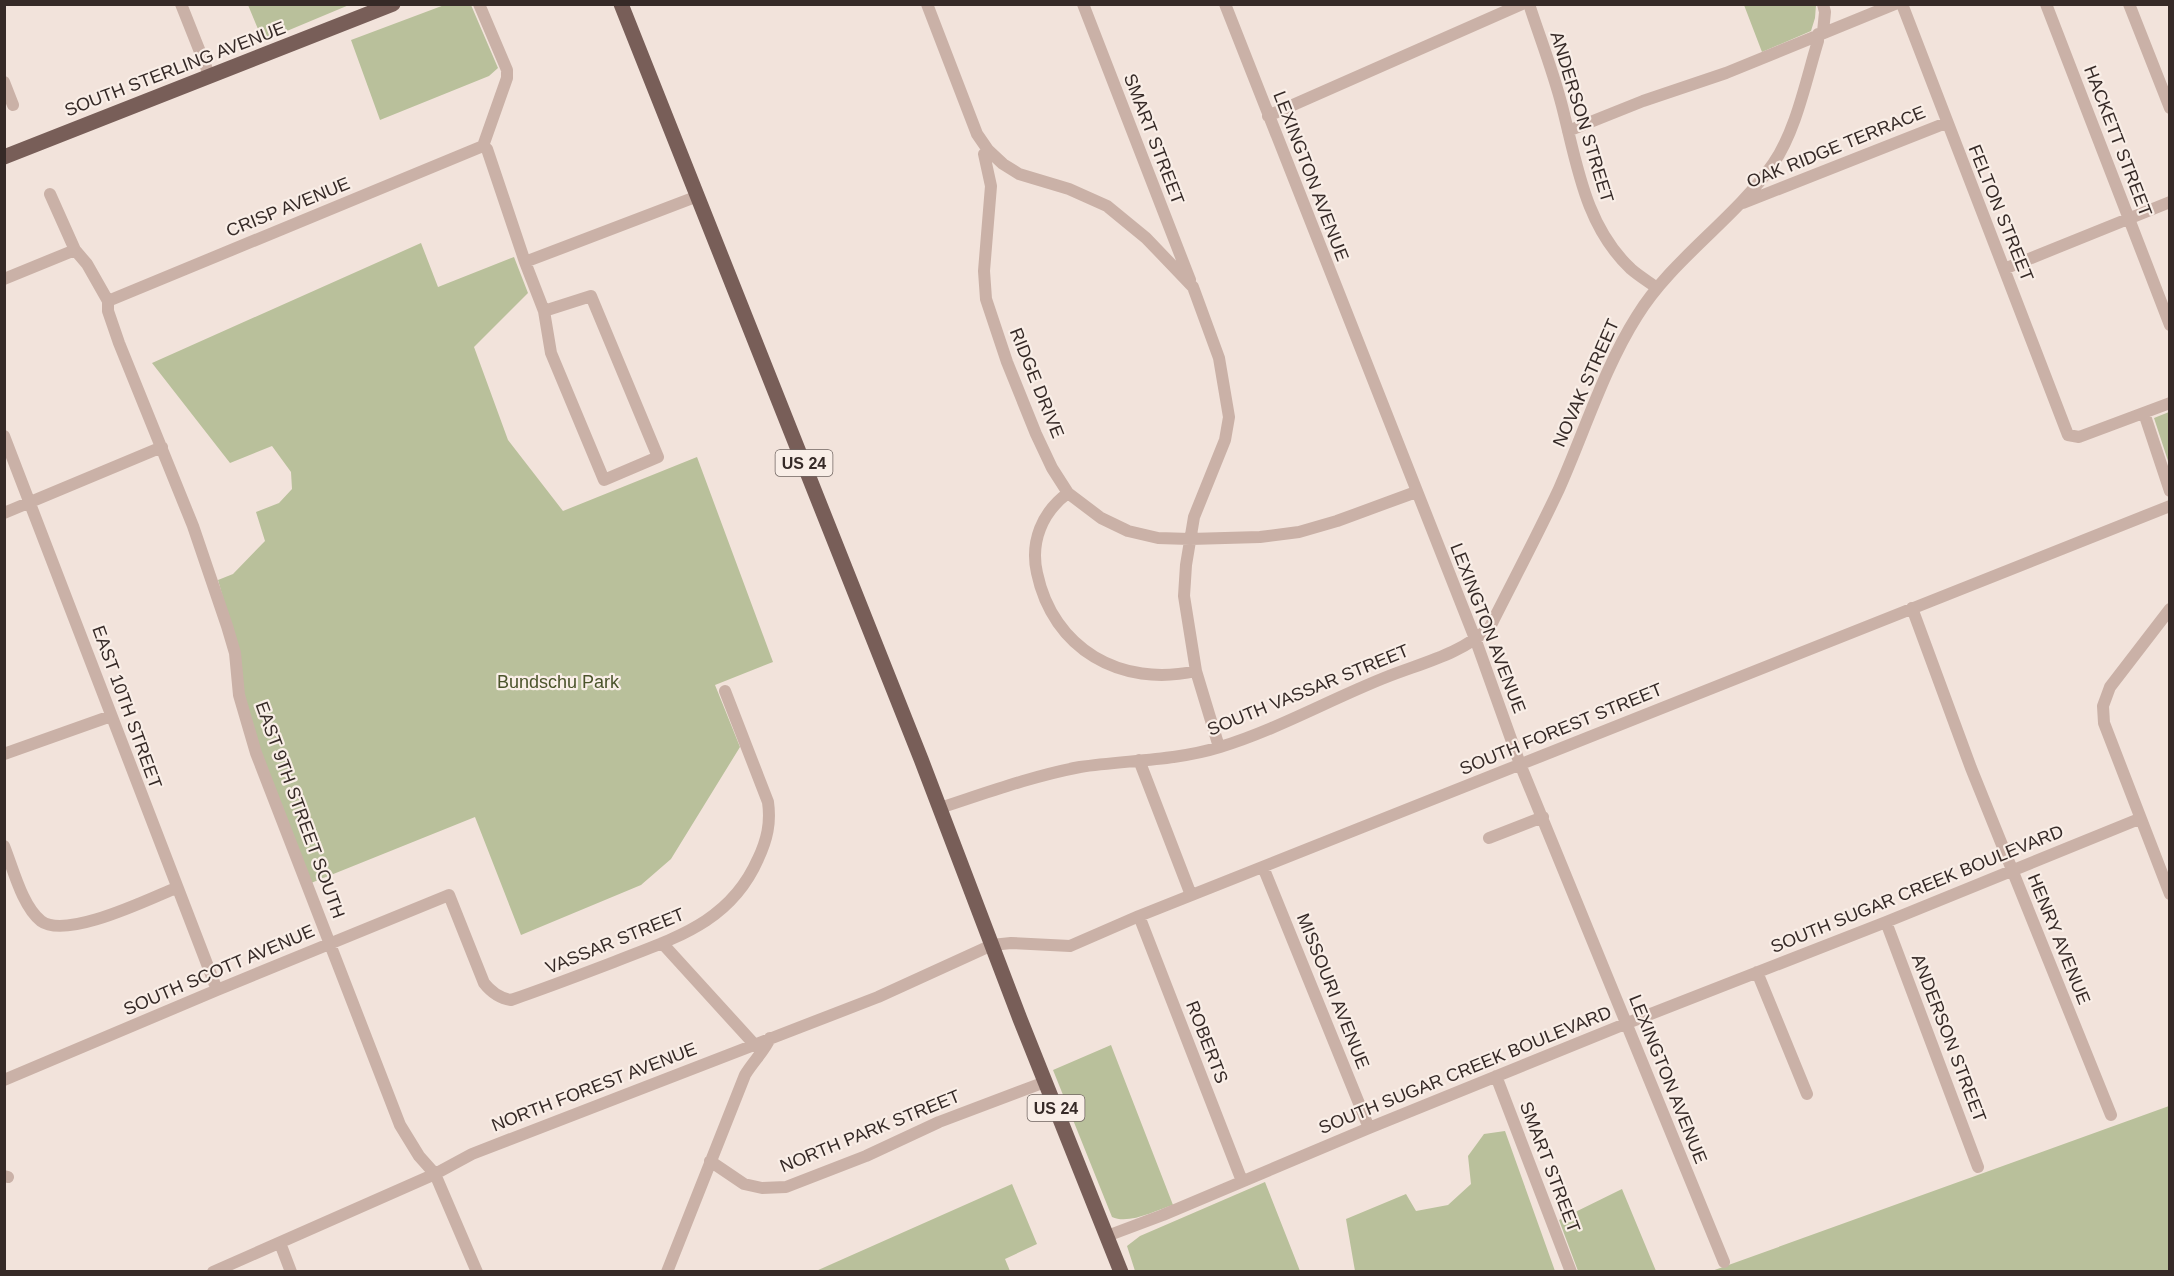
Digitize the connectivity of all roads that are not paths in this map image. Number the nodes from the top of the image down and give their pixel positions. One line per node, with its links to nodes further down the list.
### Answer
1 (182, 4): 16 (street)
2 (393, 4): 16 (main road, SOUTH STERLING AVENUE)
3 (479, 4): 23 (street)
4 (621, 4): 27 (main road, US 24)
5 (927, 4): 24 (street)
6 (1083, 4): 35 (street, SMART STREET)
7 (1225, 4): 20 (street, LEXINGTON AVENUE)
8 (1522, 4): 20 (street)
9 (1529, 4): 22 (street, ANDERSON STREET)
10 (1823, 4): 15 (street, NOVAK STREET)
11 (1895, 4): 15 (street)
12 (1902, 4): 21 (street, FELTON STREET)
13 (2046, 4): 30 (street, HACKETT STREET)
14 (2129, 4): 19 (street)
15 (1820, 33): 22 (street); 29 (street, NOVAK STREET)
16 (210, 77): 25 (main road, SOUTH STERLING AVENUE)
17 (4, 82): 18 (street)
18 (13, 105)
19 (2169, 108)
20 (1268, 116): 45 (street, LEXINGTON AVENUE)
21 (1946, 123): 29 (street, OAK RIDGE TERRACE); 33 (street, FELTON STREET)
22 (1568, 131): 36 (street, ANDERSON STREET)
23 (483, 146): 32 (street); 37 (street, CRISP AVENUE)
24 (988, 150): 35 (street); 46 (street, RIDGE DRIVE)
25 (4, 157)
26 (50, 194): 31 (street, EAST 9TH STREET SOUTH)
27 (698, 196): 32 (street); 61 (main road, US 24)
28 (2169, 202): 30 (street)
29 (1740, 205): 36 (street, NOVAK STREET)
30 (2128, 217): 33 (street); 39 (street, HACKETT STREET)
31 (75, 250): 34 (street); 37 (street, EAST 9TH STREET SOUTH)
32 (525, 262): 38 (street)
33 (2004, 269): 41 (street, FELTON STREET)
34 (4, 279)
35 (1193, 287): 50 (street, SMART STREET)
36 (1657, 288): 53 (street, NOVAK STREET)
37 (108, 301): 43 (street, EAST 9TH STREET SOUTH)
38 (544, 311): 38 (street)
39 (2169, 325)
40 (2169, 403): 41 (street)
41 (2144, 413): 44 (street)
42 (4, 436): 47 (street, EAST 10TH STREET)
43 (162, 447): 47 (street); 73 (street, EAST 9TH STREET SOUTH)
44 (2169, 491)
45 (1416, 492): 50 (street, RIDGE DRIVE); 53 (street, LEXINGTON AVENUE)
46 (1068, 493): 50 (street, RIDGE DRIVE); 54 (street)
47 (30, 502): 49 (street); 56 (street, EAST 10TH STREET)
48 (2169, 506): 51 (street, SOUTH FOREST STREET)
49 (4, 513)
50 (1190, 539): 54 (street, SMART STREET)
51 (1912, 608): 60 (street, SOUTH FOREST STREET); 67 (street, HENRY AVENUE)
52 (2169, 609): 63 (street)
53 (1476, 641): 57 (street, SOUTH VASSAR STREET); 60 (street, LEXINGTON AVENUE)
54 (1196, 671): 57 (street, SMART STREET)
55 (725, 691): 74 (street, VASSAR STREET)
56 (111, 716): 58 (street); 68 (street, EAST 10TH STREET)
57 (1218, 747): 59 (street, SOUTH VASSAR STREET)
58 (4, 754)
59 (1139, 760): 61 (street, SOUTH VASSAR STREET); 70 (street)
60 (1520, 764): 62 (street, LEXINGTON AVENUE); 66 (street, SOUTH FOREST STREET)
61 (940, 808): 75 (main road, US 24)
62 (1543, 817): 64 (street); 79 (street, LEXINGTON AVENUE)
63 (2139, 819): 67 (street, SOUTH SUGAR CREEK BOULEVARD); 69 (street)
64 (1489, 838)
65 (4, 846): 68 (street)
66 (1263, 867): 70 (street, SOUTH FOREST STREET); 87 (street, MISSOURI AVENUE)
67 (2012, 871): 72 (street, SOUTH SUGAR CREEK BOULEVARD); 86 (street, HENRY AVENUE)
68 (176, 888): 77 (street, EAST 10TH STREET)
69 (2169, 894)
70 (1191, 895): 71 (street, SOUTH FOREST STREET)
71 (1138, 916): 75 (street, SOUTH FOREST STREET); 91 (street, ROBERTS)
72 (1886, 922): 76 (street, SOUTH SUGAR CREEK BOULEVARD); 89 (street, ANDERSON STREET)
73 (331, 943): 77 (street, SOUTH SCOTT AVENUE); 78 (street, SOUTH SCOTT AVENUE); 90 (street, EAST 9TH STREET SOUTH)
74 (662, 943): 78 (street, VASSAR STREET); 81 (street)
75 (992, 945): 80 (street, NORTH FOREST AVENUE); 84 (main road, US 24)
76 (1757, 972): 79 (street, SOUTH SUGAR CREEK BOULEVARD); 85 (street)
77 (217, 990): 83 (street, SOUTH SCOTT AVENUE)
78 (496, 995)
79 (1625, 1024): 82 (street, SOUTH SUGAR CREEK BOULEVARD); 94 (street, LEXINGTON AVENUE)
80 (770, 1038): 81 (street, NORTH FOREST AVENUE); 88 (street)
81 (754, 1044): 90 (street, NORTH FOREST AVENUE)
82 (1496, 1076): 87 (street, SOUTH SUGAR CREEK BOULEVARD); 100 (street, SMART STREET)
83 (4, 1080)
84 (1046, 1082): 88 (street, NORTH PARK STREET); 92 (main road, US 24)
85 (1807, 1094)
86 (2111, 1115)
87 (1369, 1128): 91 (street, SOUTH SUGAR CREEK BOULEVARD)
88 (710, 1161): 98 (street)
89 (1978, 1167)
90 (435, 1174): 93 (street, NORTH FOREST AVENUE); 97 (street, EAST 9TH STREET SOUTH)
91 (1242, 1181): 92 (street, SOUTH SUGAR CREEK BOULEVARD)
92 (1107, 1236): 99 (main road, US 24)
93 (280, 1244): 95 (street, NORTH FOREST AVENUE); 96 (street)
94 (1724, 1262)
95 (213, 1272)
96 (291, 1272)
97 (477, 1272)
98 (667, 1272)
99 (1121, 1272)
100 (1571, 1272)

